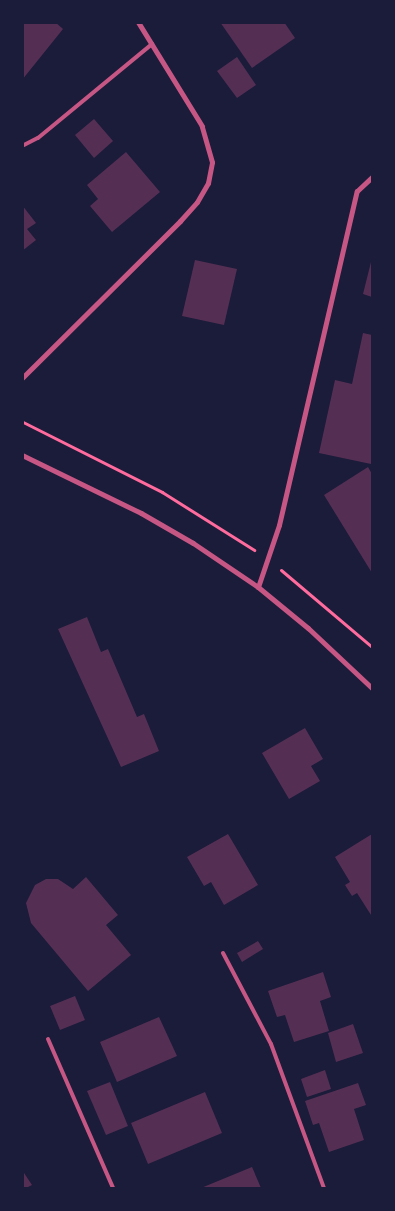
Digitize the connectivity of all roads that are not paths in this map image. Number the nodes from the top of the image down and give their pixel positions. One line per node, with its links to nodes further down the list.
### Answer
1 (138, 22): 2 (street)
2 (152, 44): 3 (lane); 5 (street)
3 (22, 146)
4 (372, 177): 7 (street)
5 (22, 378)
6 (22, 456): 7 (street)
7 (258, 588): 8 (street)
8 (372, 688)
9 (223, 953): 12 (lane)
10 (48, 1039): 11 (lane)
11 (113, 1188)
12 (324, 1188)

